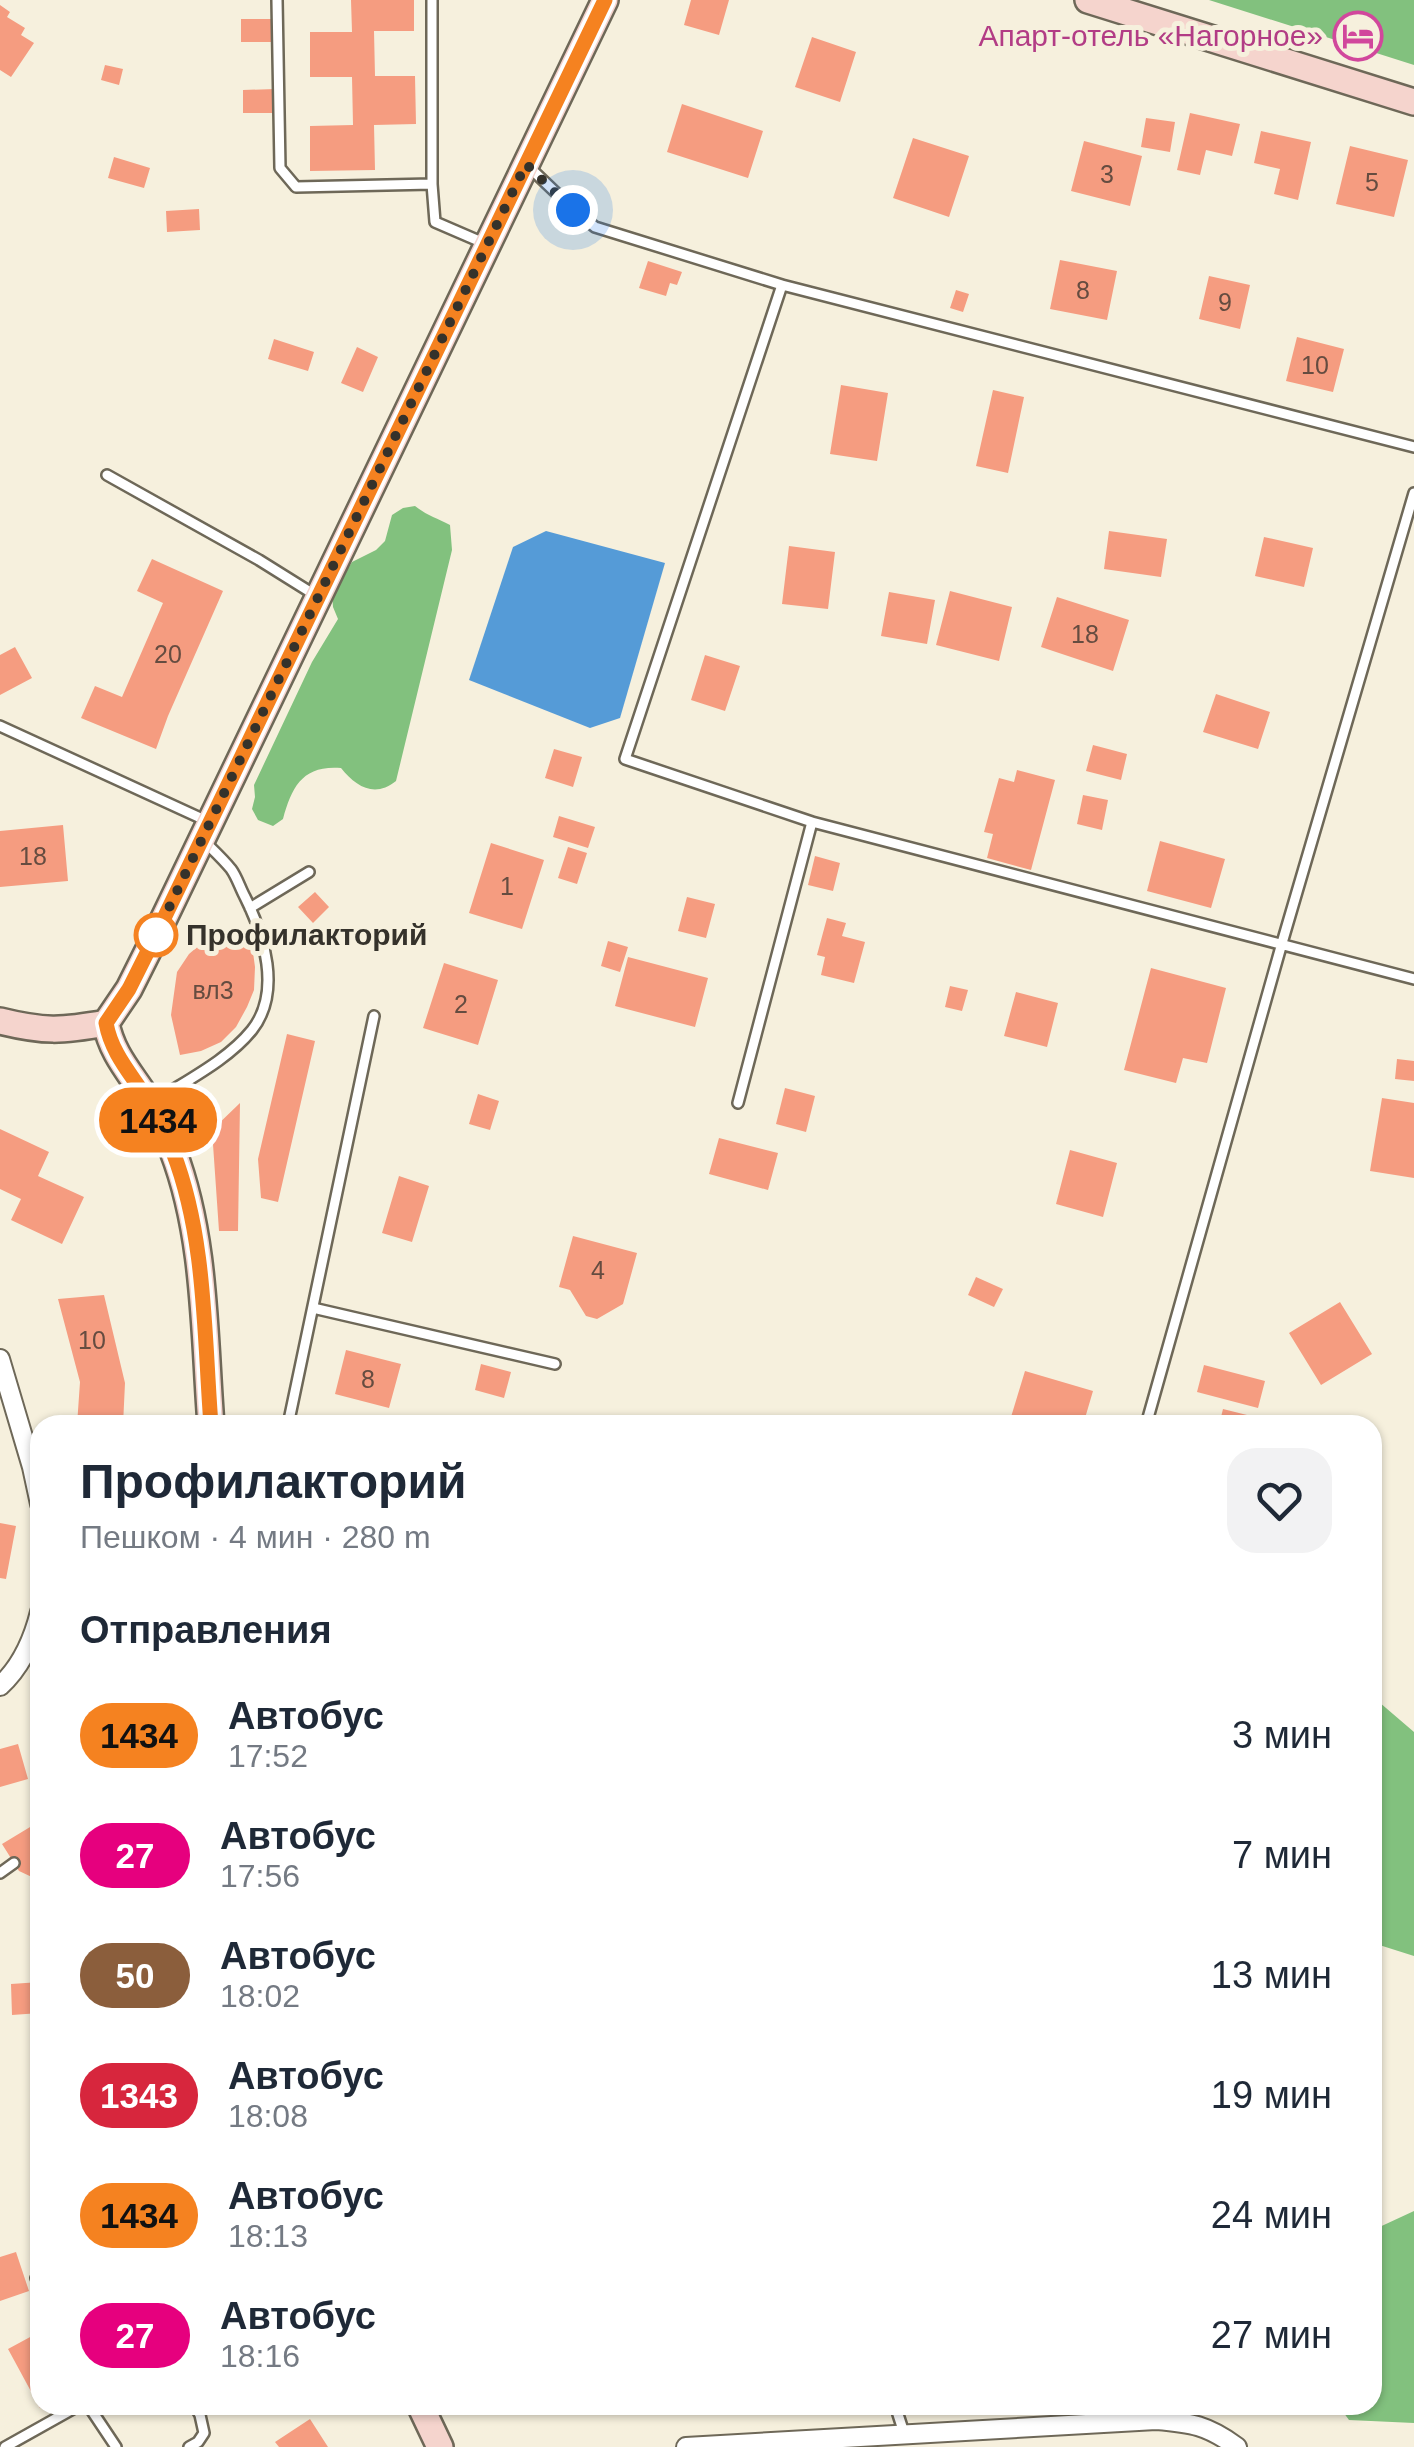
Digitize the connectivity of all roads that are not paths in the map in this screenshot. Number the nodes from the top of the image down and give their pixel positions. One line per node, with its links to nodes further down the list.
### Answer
1 (277, 0): 7 (lane)
2 (432, 0): 7 (lane)
3 (605, 0): 6 (street)
4 (1088, 0): 5 (street)
5 (1414, 102)
6 (526, 164): 8 (street); 9 (lane)
7 (432, 184): 8 (lane)
8 (487, 244): 13 (street)
9 (782, 285): 10 (lane); 15 (lane)
10 (1414, 448)
11 (108, 475): 13 (lane)
12 (1414, 493): 19 (lane)
13 (317, 596): 16 (street)
14 (0, 726): 16 (lane)
15 (812, 822): 19 (lane); 24 (lane)
16 (206, 831): 18 (lane); 23 (street)
17 (308, 872): 18 (lane)
18 (250, 908): 25 (lane)
19 (1282, 942): 20 (lane); 31 (lane)
20 (1414, 978)
21 (374, 1016): 26 (lane)
22 (0, 1021): 23 (street)
23 (106, 1023): 25 (street)
24 (738, 1103)
25 (150, 1104): 29 (street)
26 (312, 1308): 28 (lane); 30 (lane)
27 (0, 1358): 32 (street)
28 (554, 1364)
29 (210, 1415)
30 (290, 1415)
31 (1149, 1415)
32 (30, 1460)
33 (30, 1645): 34 (street)
34 (0, 1686)
35 (14, 1863): 36 (lane)
36 (0, 1873)
37 (62, 2415): 43 (lane)
38 (95, 2415): 44 (lane)
39 (200, 2415): 45 (lane)
40 (425, 2415): 46 (street)
41 (898, 2415): 42 (lane)
42 (904, 2434): 47 (street); 48 (street)
43 (5, 2447)
44 (116, 2447)
45 (190, 2447)
46 (440, 2447)
47 (686, 2447)
48 (1237, 2447)

